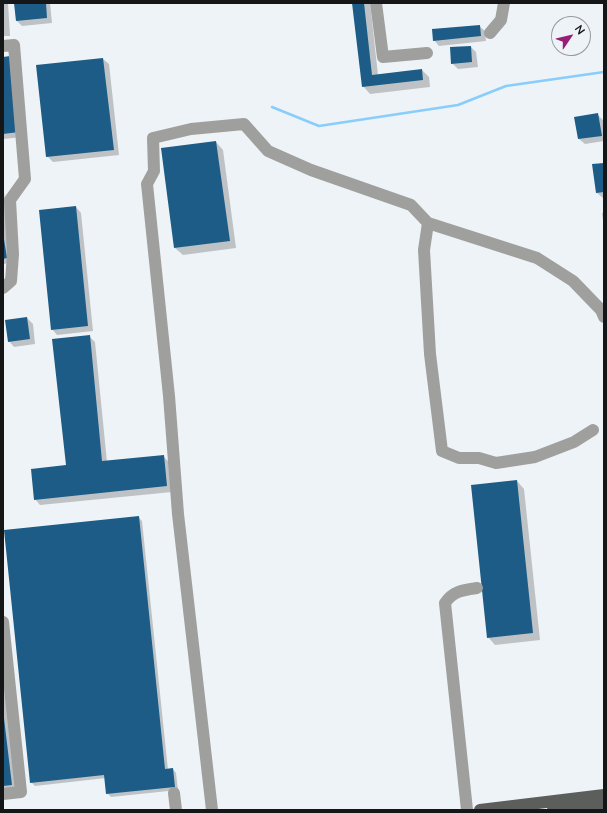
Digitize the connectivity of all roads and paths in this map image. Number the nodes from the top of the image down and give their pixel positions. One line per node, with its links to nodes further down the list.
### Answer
1 (376, 3): 5 (lane)
2 (504, 3): 3 (lane)
3 (490, 33)
4 (3, 46): 7 (lane)
5 (427, 53)
6 (428, 223): 8 (lane); 9 (lane); 17 (lane)
7 (3, 288)
8 (604, 317)
9 (594, 430)
10 (477, 588): 18 (lane)
11 (3, 622): 13 (lane)
12 (174, 793): 16 (lane)
13 (3, 794)
14 (604, 795): 19 (main road)
15 (604, 804): 20 (main road)
16 (176, 810)
17 (212, 810)
18 (467, 810)
19 (480, 810)
20 (553, 810)

